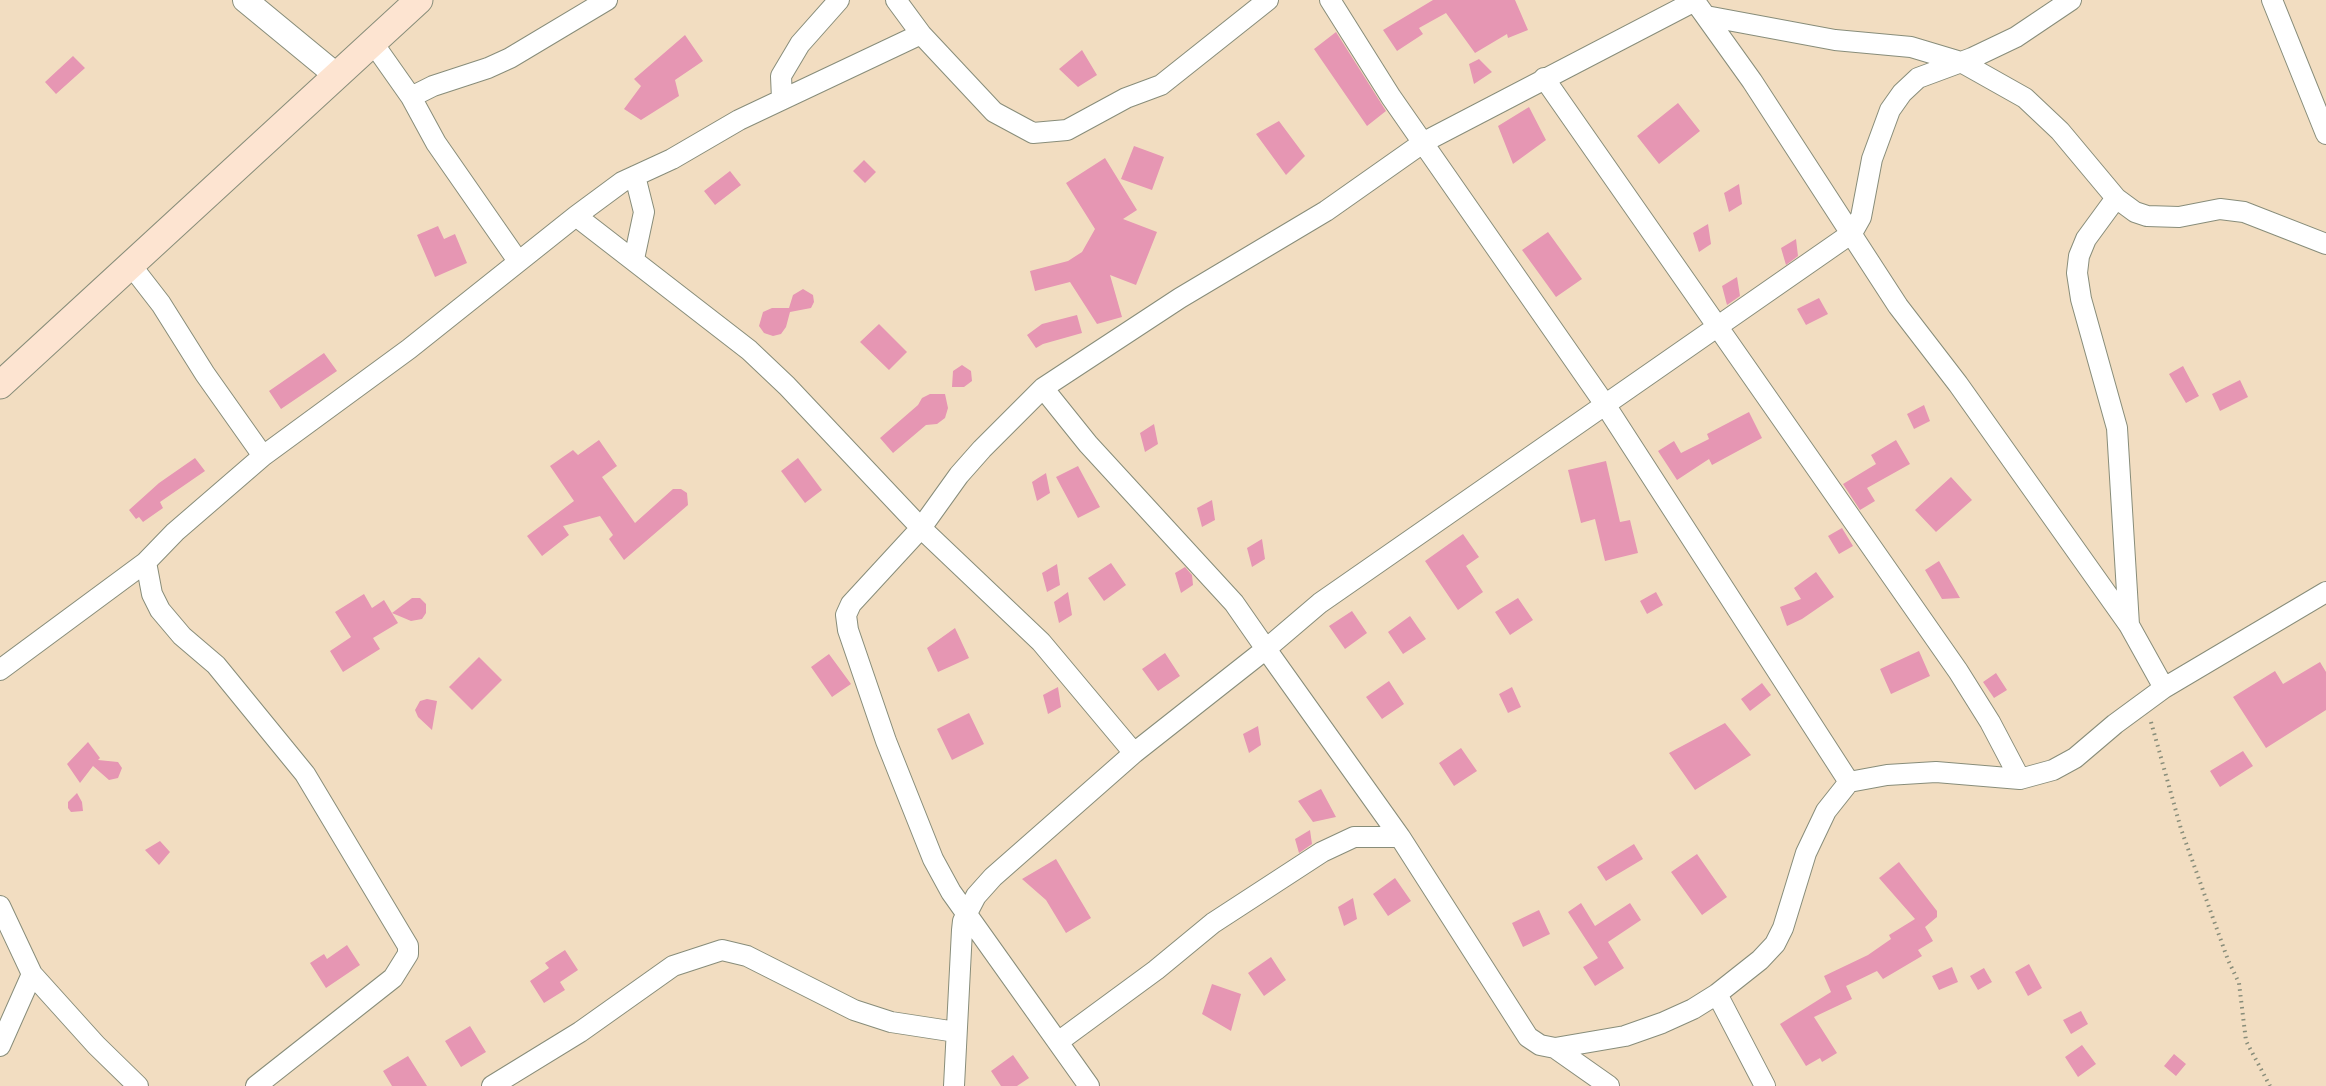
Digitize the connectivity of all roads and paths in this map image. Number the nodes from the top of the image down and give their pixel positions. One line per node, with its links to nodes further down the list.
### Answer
1 (245, 0): 14 (street)
2 (419, 0): 12 (main road)
3 (607, 0): 16 (street)
4 (839, 0): 17 (street)
5 (896, 0): 11 (street)
6 (1268, 0): 11 (street)
7 (1330, 0): 19 (street)
8 (2071, 0): 13 (street)
9 (2272, 0): 18 (street)
10 (1698, 6): 13 (street); 15 (street); 23 (street)
11 (921, 34): 17 (street)
12 (373, 43): 14 (main road); 16 (street)
13 (1961, 62): 21 (street); 23 (street)
14 (336, 75): 27 (main road)
15 (1544, 78): 19 (street); 28 (street)
16 (411, 97): 26 (street)
17 (782, 99): 20 (street)
18 (2326, 134)
19 (1424, 142): 30 (street); 31 (street)
20 (635, 176): 22 (street); 25 (street)
21 (2115, 198): 24 (street); 36 (street)
22 (576, 216): 25 (street); 26 (street)
23 (1852, 233): 28 (street); 36 (street)
24 (2326, 244)
25 (634, 259): 33 (street)
26 (518, 261): 32 (street)
27 (130, 264): 29 (main road); 32 (street)
28 (1718, 326): 31 (street); 42 (street)
29 (0, 385)
30 (1043, 388): 33 (street); 37 (street)
31 (1604, 403): 37 (street); 43 (street)
32 (263, 456): 34 (street)
33 (921, 528): 41 (street); 46 (street)
34 (146, 562): 38 (street); 54 (street)
35 (2326, 592): 39 (street)
36 (2129, 625): 39 (street)
37 (1266, 649): 41 (street); 44 (street)
38 (0, 670)
39 (2164, 688): 40 (street)
40 (2145, 700): 42 (street); 60 (path)
41 (1134, 753): 46 (street)
42 (2020, 779): 43 (street)
43 (1849, 782): 48 (street)
44 (1400, 837): 50 (street); 52 (street)
45 (0, 906): 47 (street)
46 (967, 913): 49 (street); 50 (street)
47 (32, 974): 51 (street); 53 (street)
48 (1717, 994): 52 (street); 59 (street)
49 (956, 1032): 55 (street); 56 (street)
50 (1058, 1042): 57 (street)
51 (0, 1046)
52 (1555, 1048): 58 (street)
53 (138, 1086)
54 (256, 1086)
55 (492, 1086)
56 (954, 1086)
57 (1089, 1086)
58 (1609, 1086)
59 (1765, 1086)
60 (2270, 1086)

